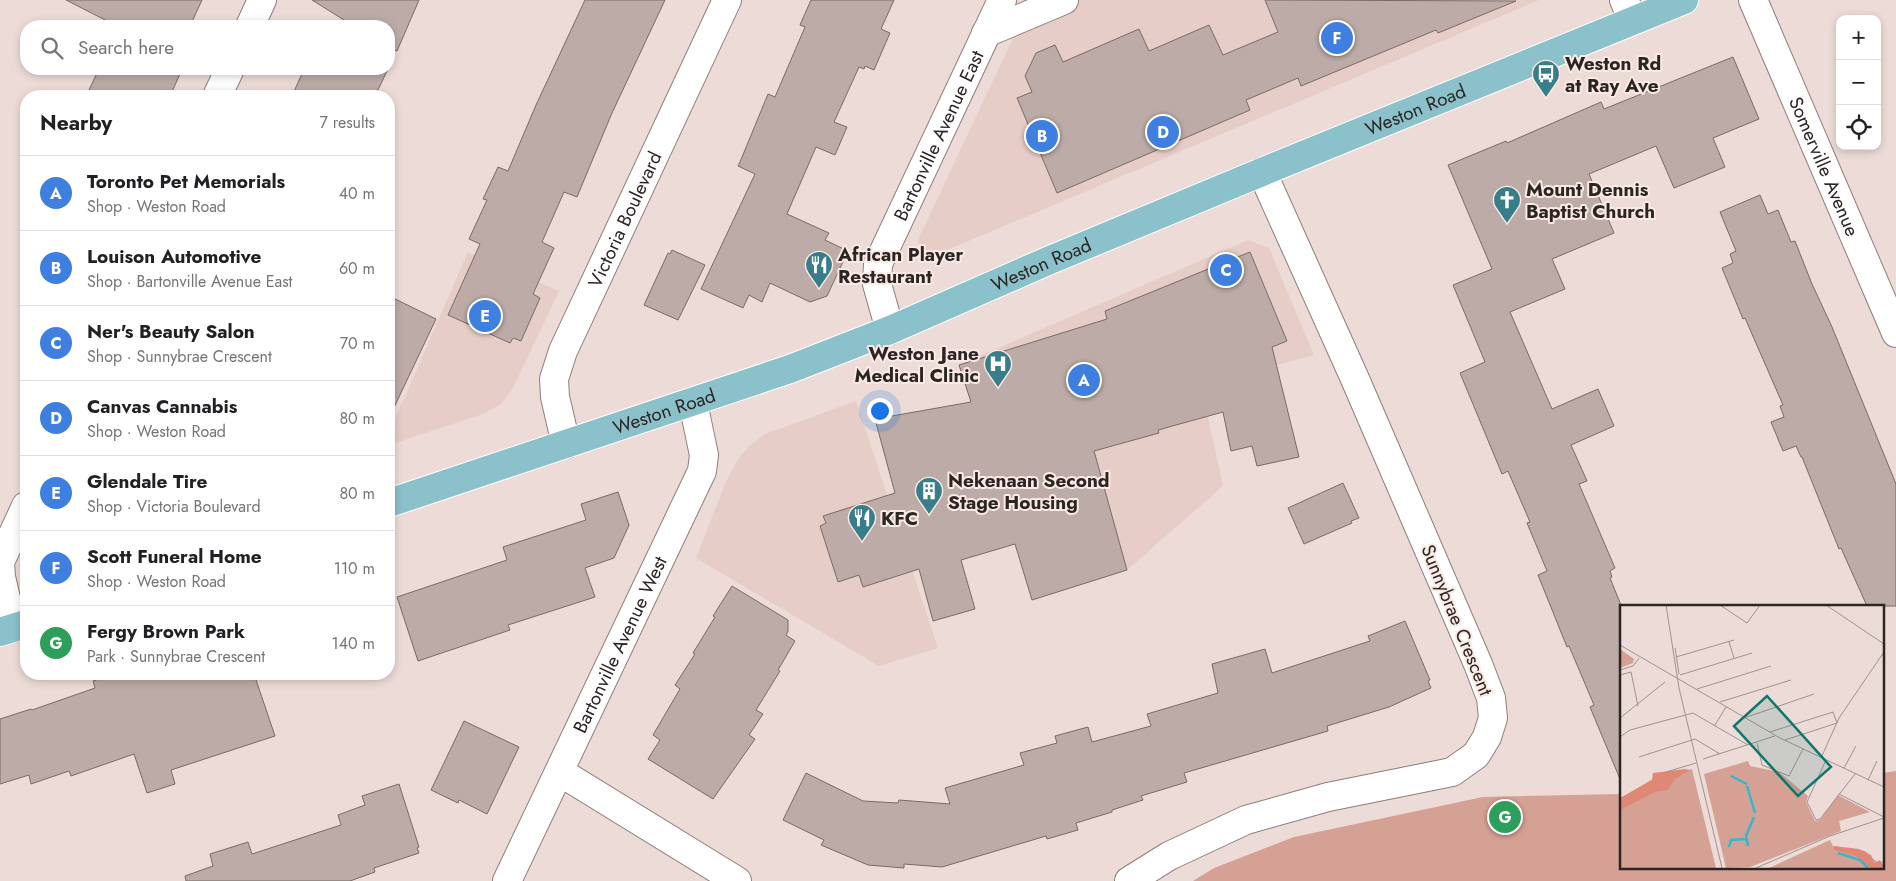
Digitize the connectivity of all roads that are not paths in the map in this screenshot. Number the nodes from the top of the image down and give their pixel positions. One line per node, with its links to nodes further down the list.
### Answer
1 (262, 0): 8 (street)
2 (727, 0): 16 (street, Victoria Boulevard)
3 (1002, 0): 9 (street, Bartonville Avenue East)
4 (1064, 0): 9 (street)
5 (1684, 0): 7 (main road, Weston Road)
6 (1753, 0): 14 (street, Somerville Avenue)
7 (1628, 10): 12 (main road, Weston Road)
8 (253, 20)
9 (986, 33): 13 (street, Bartonville Avenue East)
10 (227, 75): 11 (street)
11 (220, 90)
12 (1262, 172): 13 (main road, Weston Road); 23 (street, Sunnybrae Crescent)
13 (890, 330): 15 (main road, Weston Road)
14 (1896, 333)
15 (693, 403): 16 (main road, Weston Road); 20 (street, Bartonville Avenue West)
16 (566, 444): 17 (main road, Weston Road)
17 (395, 501)
18 (20, 519): 19 (street)
19 (13, 628)
20 (560, 772): 21 (street, Bartonville Avenue West); 22 (street)
21 (507, 881)
22 (737, 881)
23 (1129, 881)

